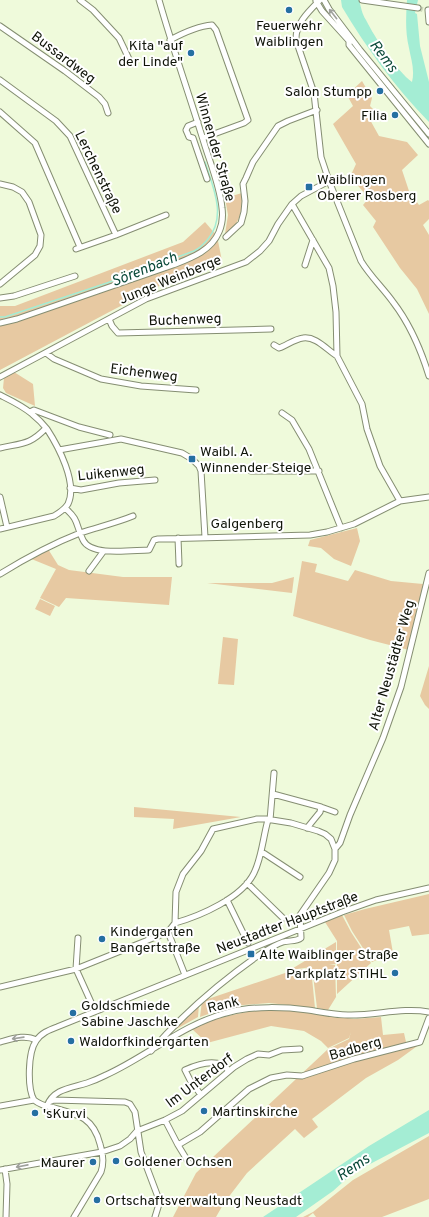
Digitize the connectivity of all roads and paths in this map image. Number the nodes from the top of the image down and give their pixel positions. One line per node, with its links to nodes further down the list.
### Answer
1 (80, 0): 13 (street)
2 (159, 0): 10 (street, Winnender Straße)
3 (324, 0): 12 (street, one-way to 3)
4 (362, 0): 6 (street)
5 (318, 1): 11 (street); 17 (street)
6 (417, 8)
7 (427, 11): 8 (street)
8 (429, 22)
9 (0, 26): 19 (street, Bussardweg)
10 (170, 40): 21 (street, Winnender Straße); 24 (street)
11 (348, 40): 12 (street); 16 (street)
12 (360, 50): 15 (street)
13 (129, 59)
14 (0, 80): 31 (street, Lerchenstraße)
15 (395, 93): 16 (street); 20 (street)
16 (390, 97): 22 (street)
17 (317, 110): 27 (street); 32 (street)
18 (0, 112): 31 (street, Lerchenstraße)
19 (108, 113)
20 (417, 120): 22 (street); 23 (street)
21 (198, 122): 24 (street, Winnender Straße); 26 (street)
22 (412, 124): 25 (street)
23 (429, 134)
24 (203, 138): 39 (street, Winnender Straße)
25 (429, 144)
26 (207, 179)
27 (329, 181): 29 (street, Junge Weinberge); 44 (street)
28 (0, 184): 36 (street)
29 (292, 204): 33 (street); 38 (street, Junge Weinberge)
30 (166, 215): 31 (street, Lerchenstraße)
31 (116, 235)
32 (226, 237)
33 (312, 240): 34 (street); 43 (street)
34 (305, 265)
35 (75, 276): 37 (street)
36 (0, 284)
37 (0, 298)
38 (109, 319): 40 (street, Buchenweg); 42 (street, Junge Weinberge)
39 (0, 323)
40 (271, 329)
41 (274, 345): 43 (street)
42 (46, 353): 45 (street, Junge Weinberge); 46 (street, Eichenweg)
43 (337, 356): 62 (street)
44 (429, 376)
45 (0, 377)
46 (196, 390)
47 (0, 395): 48 (street)
48 (30, 412): 50 (street); 51 (street)
49 (282, 413): 57 (street)
50 (46, 428): 54 (street); 55 (street)
51 (100, 432): 52 (street); 53 (street)
52 (110, 435)
53 (104, 442): 55 (street, Galgenberg); 69 (street, Galgenberg)
54 (0, 448)
55 (59, 450): 59 (street)
56 (251, 471): 57 (street)
57 (319, 471): 66 (street)
58 (155, 480): 59 (street, Luikenweg)
59 (70, 488): 63 (street)
60 (0, 497): 65 (street)
61 (429, 497): 62 (street, Galgenberg)
62 (400, 501): 66 (street, Galgenberg)
63 (65, 508): 65 (street); 68 (street)
64 (133, 516): 68 (street)
65 (7, 527): 67 (street)
66 (341, 528): 69 (street, Galgenberg)
67 (0, 529)
68 (80, 533): 71 (street); 75 (street)
69 (205, 537): 70 (street)
70 (178, 538): 71 (street); 72 (street)
71 (103, 552): 73 (street)
72 (179, 564)
73 (89, 571)
74 (429, 573): 82 (street, Alter Neustädter Weg)
75 (0, 574)
76 (274, 773): 77 (street)
77 (273, 794): 78 (street); 80 (street)
78 (321, 807): 79 (street); 81 (street)
79 (335, 812)
80 (269, 820): 81 (street); 83 (street); 89 (street)
81 (307, 828): 82 (street)
82 (335, 849): 90 (street)
83 (261, 852): 84 (street); 85 (street)
84 (300, 877)
85 (247, 884): 87 (street); 88 (street)
86 (429, 888): 90 (street, Neustadter Hauptstraße)
87 (227, 900): 89 (street); 93 (street)
88 (282, 918)
89 (175, 923): 91 (street)
90 (300, 928): 95 (street, Neustadter Hauptstraße); 103 (street)
91 (168, 932): 94 (street); 95 (street)
92 (78, 938): 94 (street)
93 (248, 943)
94 (76, 969): 96 (street); 97 (street)
95 (185, 975): 97 (street, Neustadter Hauptstraße)
96 (0, 987)
97 (95, 1011): 100 (street, Neustadter Hauptstraße)
98 (429, 1012): 103 (street, Rank)
99 (429, 1018): 111 (street, Badberg)
100 (36, 1040): 101 (street, one-way to 101); 106 (street)
101 (0, 1042)
102 (300, 1049): 104 (street, Im Unterdorf)
103 (151, 1051): 107 (street, Rank)
104 (229, 1071): 105 (street, Im Unterdorf); 105 (street)
105 (200, 1095): 109 (street, Im Unterdorf)
106 (34, 1100): 107 (street); 108 (street)
107 (48, 1104): 110 (street); 112 (street)
108 (0, 1106)
109 (166, 1120): 110 (street, Im Unterdorf); 111 (street)
110 (137, 1131): 112 (street); 117 (street)
111 (178, 1145): 113 (street)
112 (102, 1152): 114 (street, one-way to 114); 116 (street)
113 (190, 1163)
114 (3, 1170): 115 (street)
115 (6, 1217)
116 (74, 1217)
117 (155, 1217)

